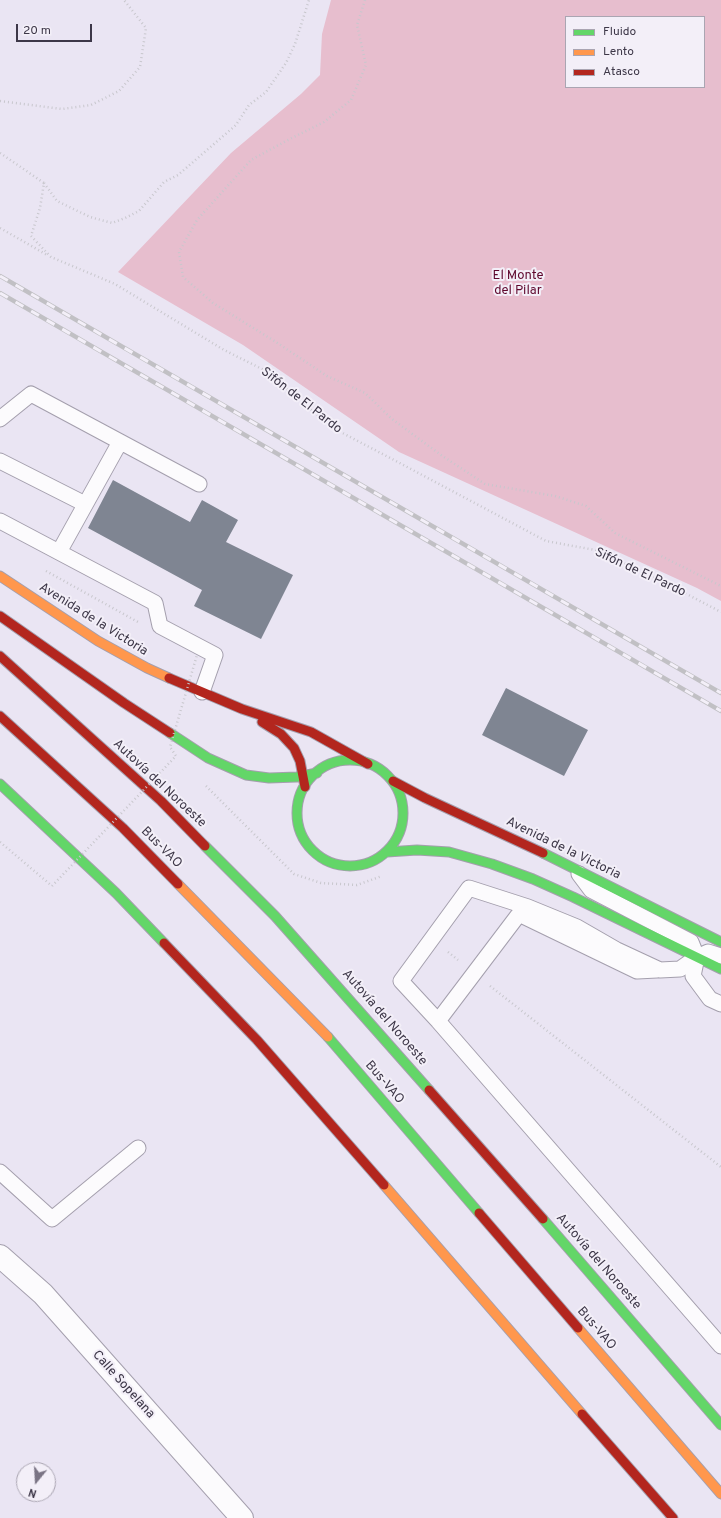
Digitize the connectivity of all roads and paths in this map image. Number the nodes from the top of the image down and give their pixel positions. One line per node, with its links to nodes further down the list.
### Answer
1 (124, 0): 4 (path)
2 (309, 0): 6 (path)
3 (365, 0): 18 (path)
4 (0, 101)
5 (0, 153): 6 (path)
6 (44, 183): 8 (path, Sifón de El Pardo)
7 (0, 228): 8 (path)
8 (51, 257): 19 (path, Sifón de El Pardo)
9 (0, 419): 10 (lane)
10 (120, 442): 12 (lane); 13 (lane)
11 (0, 460): 13 (lane)
12 (199, 484)
13 (85, 504): 15 (lane)
14 (0, 521): 15 (lane)
15 (59, 552): 24 (lane)
16 (40, 568): 21 (path)
17 (0, 576): 24 (main road, Avenida de la Victoria)
18 (721, 586)
19 (721, 612)
20 (0, 616): 31 (main road)
21 (143, 625)
22 (191, 651): 27 (path, bridge)
23 (0, 656): 54 (main road, Autovía del Noroeste)
24 (202, 692): 25 (main road, Avenida de la Victoria)
25 (242, 709): 29 (main road, Avenida de la Victoria); 31 (main road, Avenida de la Victoria)
26 (0, 716): 55 (main road, Bus-VAO)
27 (176, 756): 28 (path); 36 (path, bridge)
28 (181, 760)
29 (368, 764): 30 (main road); 32 (main road)
30 (317, 773): 31 (main road); 35 (main road)
31 (303, 775): 35 (main road, Avenida de la Victoria)
32 (393, 781): 37 (main road); 38 (main road, Avenida de la Victoria)
33 (202, 782): 39 (path)
34 (0, 784): 57 (main road)
35 (305, 786): 37 (main road)
36 (0, 842)
37 (387, 852): 44 (main road)
38 (577, 871): 42 (main road, Avenida de la Victoria); 44 (lane)
39 (294, 874)
40 (524, 910): 41 (lane); 44 (lane); 46 (lane)
41 (431, 939): 46 (path); 48 (lane)
42 (721, 942)
43 (721, 956): 44 (lane)
44 (697, 957): 45 (main road); 47 (lane)
45 (721, 969)
46 (474, 973): 48 (lane); 50 (path)
47 (721, 1004)
48 (438, 1022): 53 (lane)
49 (138, 1148): 51 (lane)
50 (721, 1167)
51 (0, 1172)
52 (0, 1256): 56 (street, Calle Sopelana)
53 (721, 1346)
54 (721, 1425)
55 (721, 1494)
56 (242, 1518)
57 (673, 1518)

